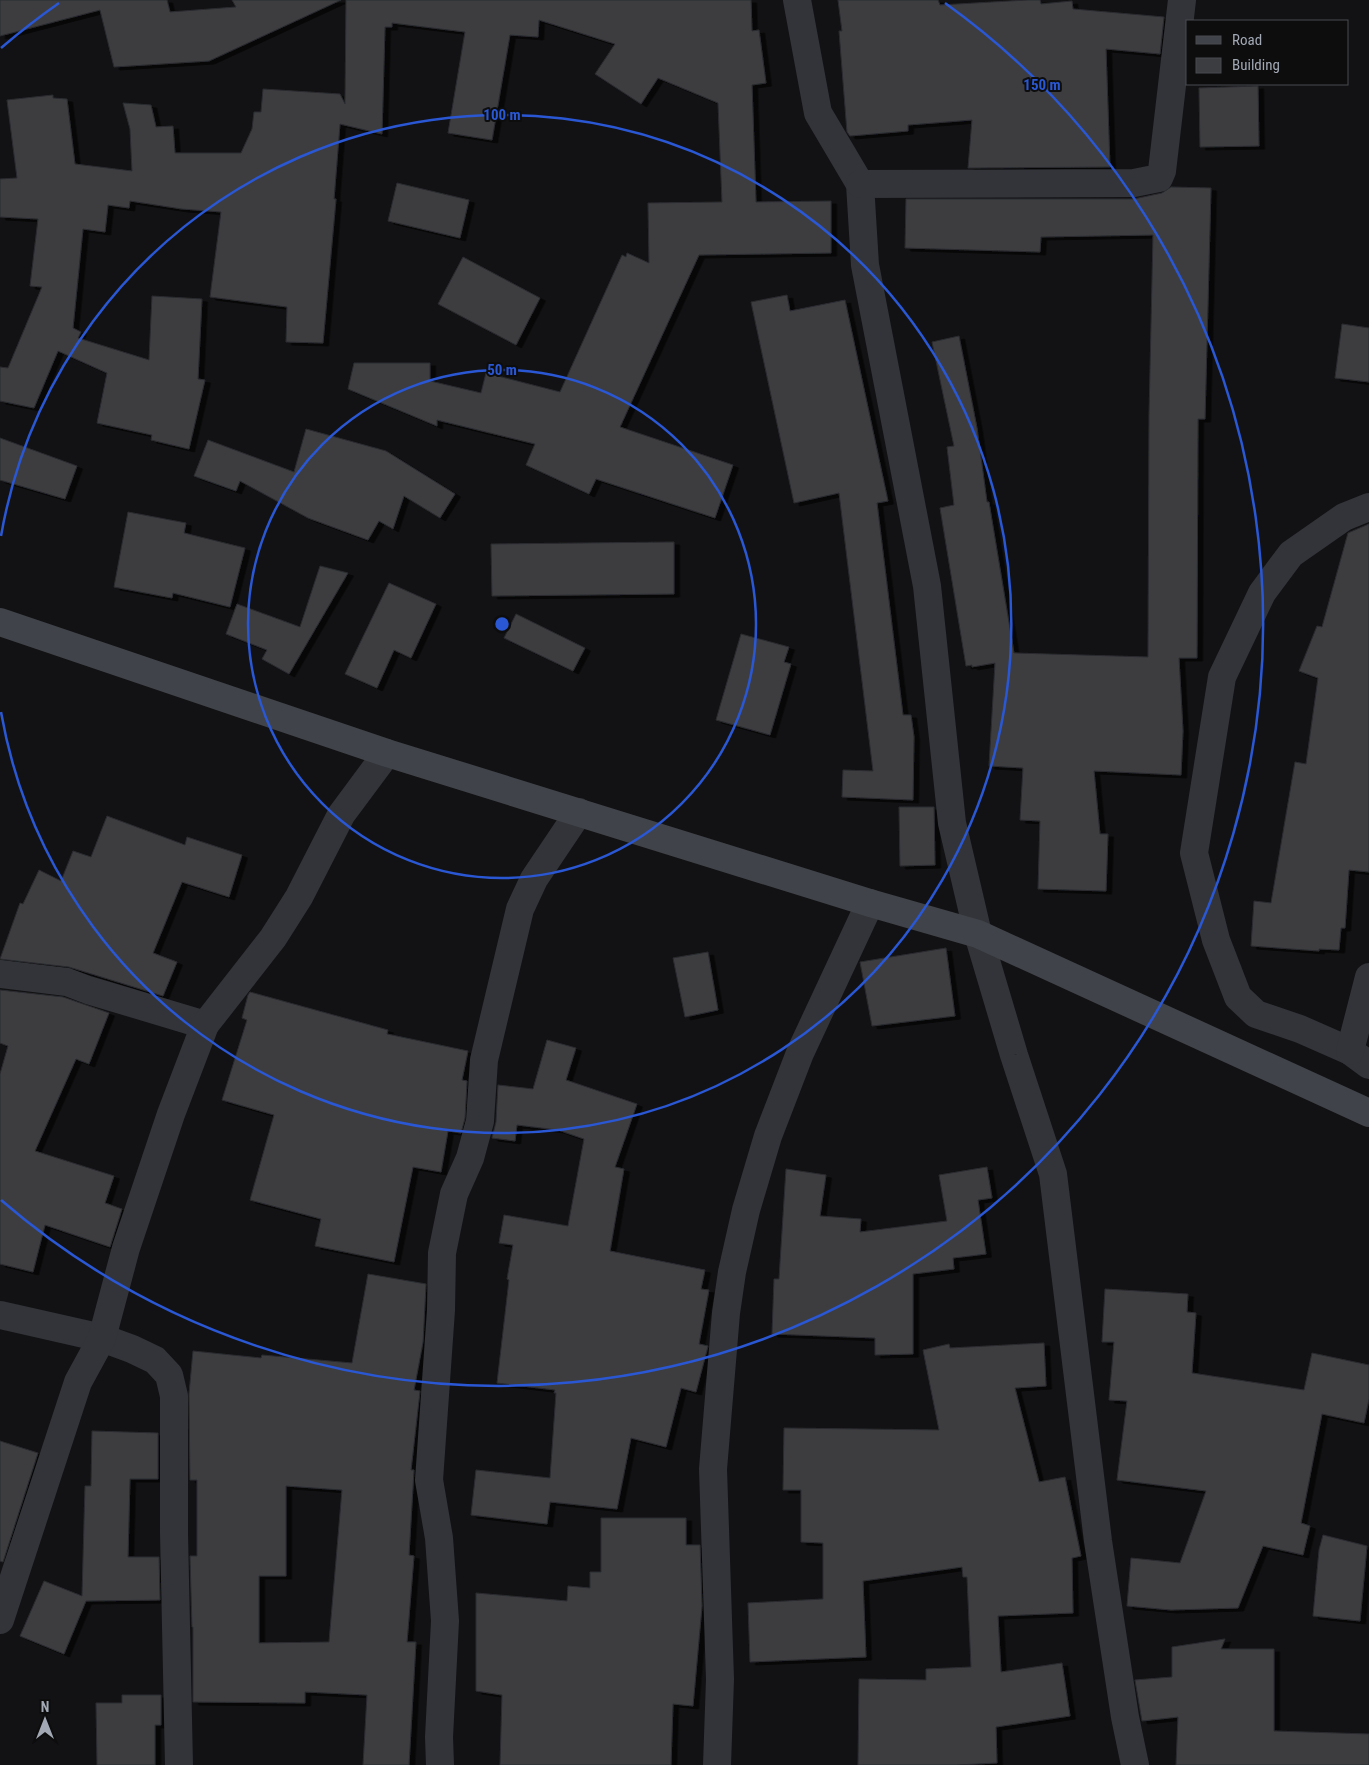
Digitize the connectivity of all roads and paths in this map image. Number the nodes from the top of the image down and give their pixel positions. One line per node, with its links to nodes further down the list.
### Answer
1 (797, 0): 3 (street)
2 (1182, 0): 3 (street)
3 (860, 184): 9 (street)
4 (1369, 507): 13 (street)
5 (0, 622): 6 (street)
6 (387, 753): 7 (street); 12 (street)
7 (579, 812): 8 (street); 19 (street)
8 (870, 903): 9 (street); 20 (street)
9 (978, 934): 14 (street); 21 (street)
10 (0, 974): 12 (street)
11 (1369, 977): 13 (street)
12 (205, 1025): 16 (street)
13 (1360, 1058)
14 (1369, 1113)
15 (0, 1315): 16 (street)
16 (102, 1338): 17 (street); 18 (street)
17 (0, 1620)
18 (180, 1765)
19 (440, 1765)
20 (717, 1765)
21 (1135, 1765)

